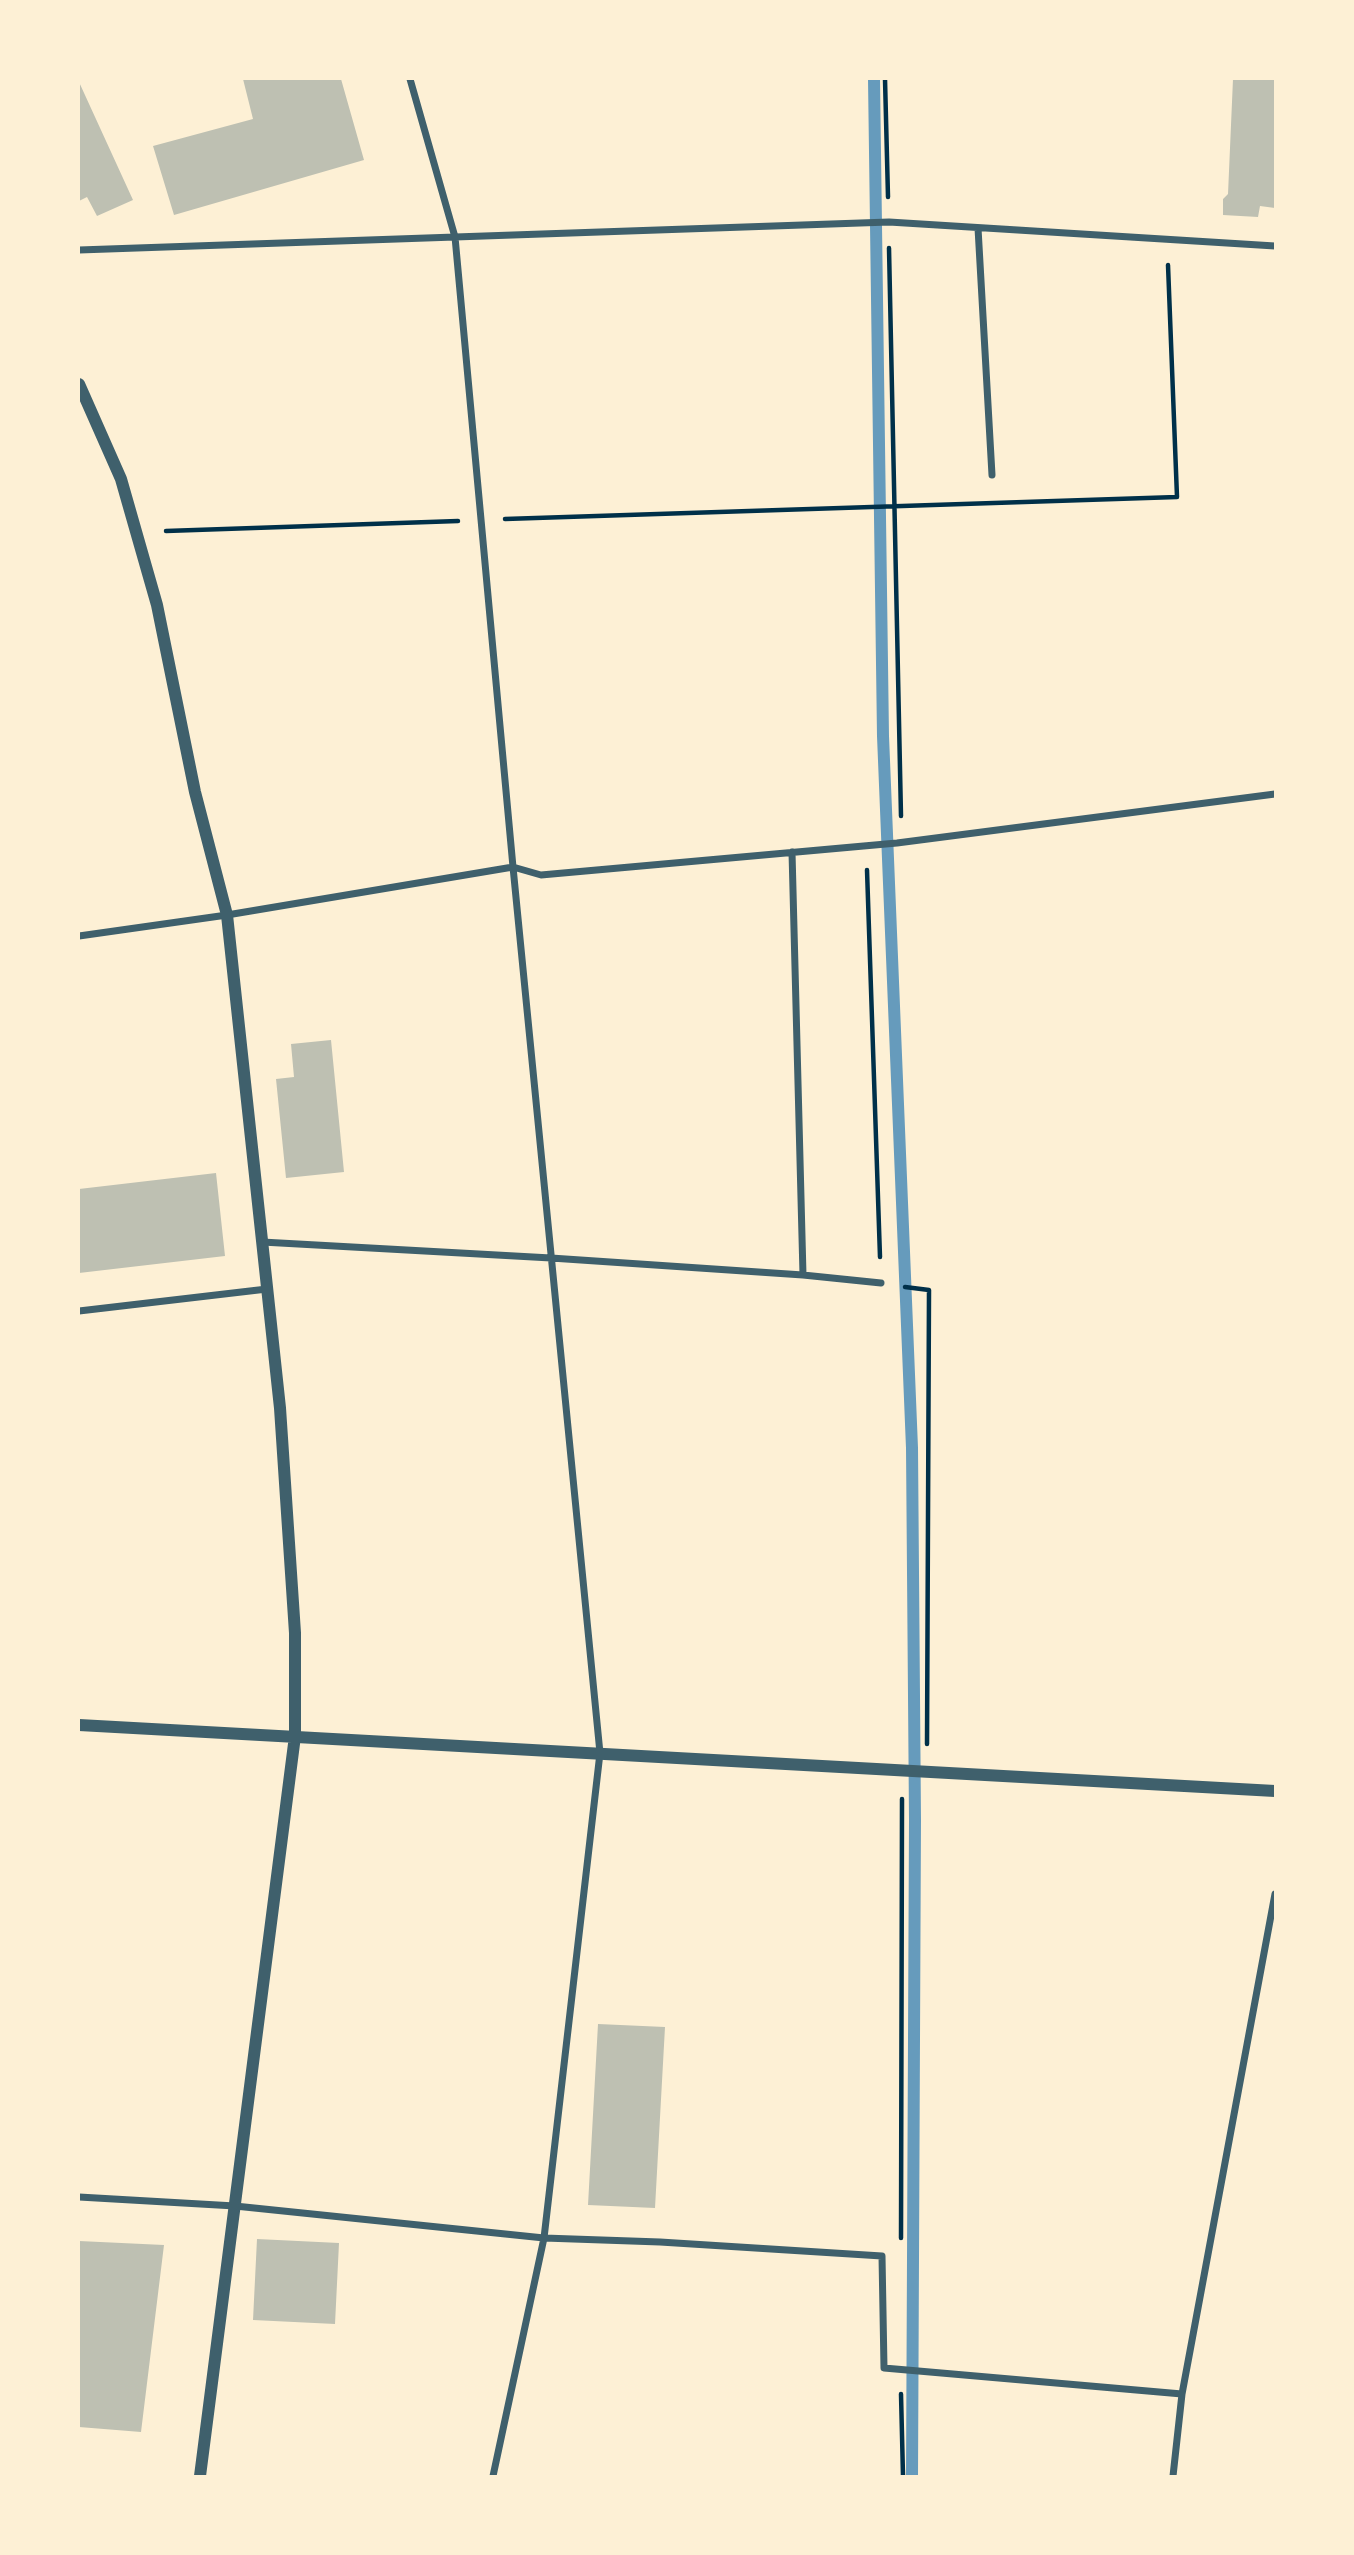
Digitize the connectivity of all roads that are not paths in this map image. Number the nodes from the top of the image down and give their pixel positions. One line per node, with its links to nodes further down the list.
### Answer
1 (410, 79): 3 (street)
2 (978, 228): 3 (street); 4 (street); 7 (street)
3 (455, 237): 5 (street); 10 (street)
4 (1275, 246)
5 (79, 250)
6 (79, 384): 11 (street)
7 (992, 475)
8 (1275, 793): 9 (street)
9 (792, 852): 10 (street); 15 (street)
10 (513, 867): 11 (street); 14 (street)
11 (227, 915): 12 (street); 13 (street)
12 (79, 936)
13 (262, 1242): 14 (street); 17 (street)
14 (551, 1258): 15 (street); 21 (street)
15 (803, 1275): 16 (street)
16 (881, 1283)
17 (267, 1289): 18 (street); 20 (street)
18 (79, 1311)
19 (79, 1725): 20 (street)
20 (295, 1736): 21 (street); 25 (street)
21 (600, 1753): 22 (street); 26 (street)
22 (1275, 1791)
23 (1275, 1894): 27 (street)
24 (79, 2197): 25 (street)
25 (234, 2206): 26 (street); 28 (street)
26 (544, 2238): 27 (street); 29 (street)
27 (1182, 2394): 30 (street)
28 (200, 2476)
29 (493, 2476)
30 (1173, 2476)

